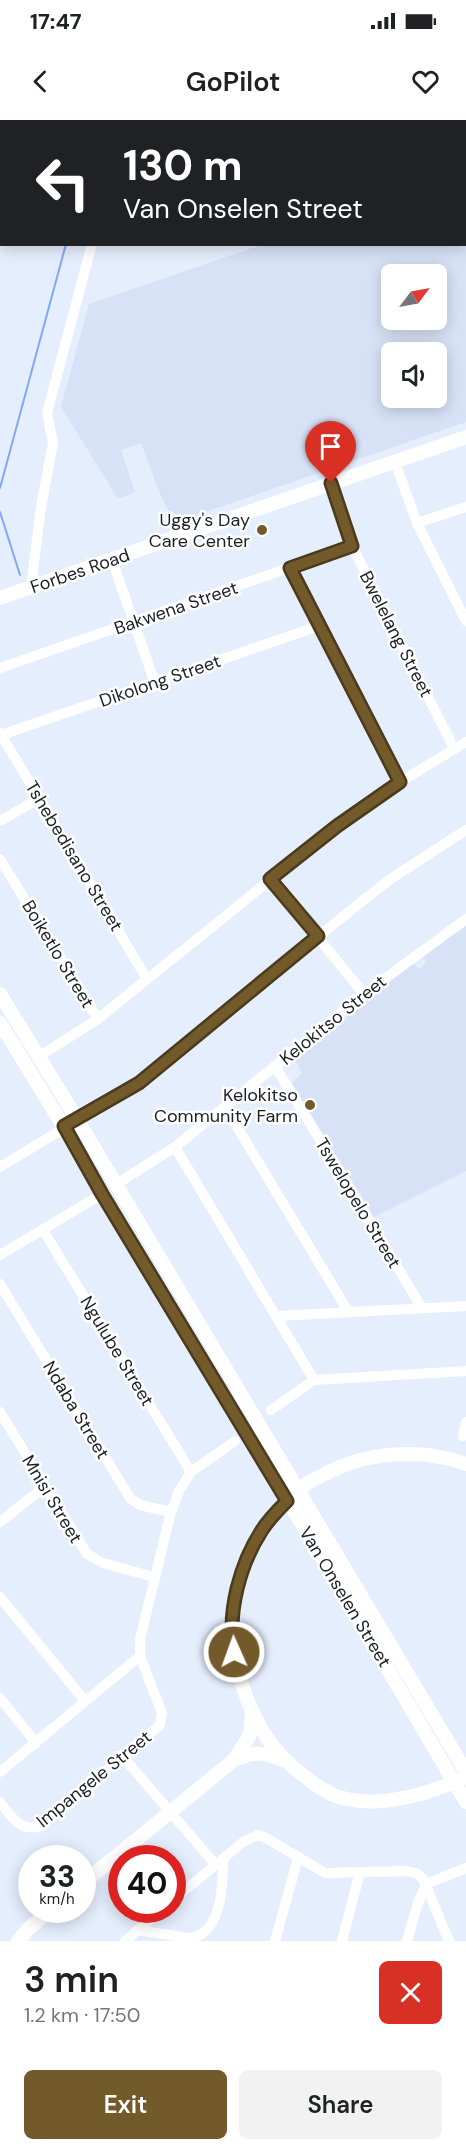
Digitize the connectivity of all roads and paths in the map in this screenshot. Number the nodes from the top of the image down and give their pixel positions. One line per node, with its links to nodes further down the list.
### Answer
1 (91, 246): 10 (street)
2 (466, 437): 3 (main road, Forbes Road)
3 (395, 462): 4 (main road, Forbes Road); 6 (street)
4 (331, 483): 7 (street, Bwelelang Street); 8 (main road, Forbes Road)
5 (466, 507): 6 (street)
6 (417, 523): 12 (street)
7 (352, 546): 9 (street, Bakwena Street); 19 (street, Bwelelang Street)
8 (112, 560): 10 (main road, Forbes Road); 13 (street)
9 (290, 568): 13 (street, Bakwena Street); 14 (street)
10 (31, 587): 11 (main road, Forbes Road)
11 (0, 598)
12 (466, 621)
13 (134, 622): 15 (street, Bakwena Street); 16 (street)
14 (319, 626): 16 (street, Dikolong Street); 20 (street)
15 (0, 668)
16 (155, 683): 17 (street, Dikolong Street)
17 (1, 734): 21 (street, Tshebedisano Street)
18 (466, 742): 19 (street)
19 (454, 748): 20 (street)
20 (400, 782): 25 (street)
21 (40, 798): 22 (street); 28 (street, Tshebedisano Street)
22 (0, 820)
23 (466, 830): 27 (street)
24 (0, 858): 31 (street, Boiketlo Street)
25 (270, 879): 27 (street); 28 (street)
26 (466, 919): 30 (street, Kelokitso Street)
27 (318, 936): 30 (street); 36 (street)
28 (147, 979): 31 (street)
29 (0, 994): 33 (main road, Van Onselen Street)
30 (364, 994): 34 (street, Kelokitso Street)
31 (98, 1019): 33 (street)
32 (0, 1023): 36 (main road, Van Onselen Street)
33 (38, 1057): 36 (main road, Van Onselen Street)
34 (275, 1066): 35 (street, Kelokitso Street); 45 (street, Tswelopelo Street)
35 (225, 1107): 37 (street, Kelokitso Street); 46 (street)
36 (70, 1123): 38 (street); 39 (main road, Van Onselen Street); 40 (main road, Van Onselen Street)
37 (175, 1147): 39 (street, Kelokitso Street); 47 (street)
38 (1, 1164)
39 (115, 1185): 58 (main road, Van Onselen Street)
40 (102, 1194): 41 (street); 59 (main road, Van Onselen Street)
41 (43, 1230): 42 (street); 56 (street, Ngulube Street)
42 (0, 1256)
43 (0, 1284): 60 (street, Ndaba Street)
44 (466, 1306): 45 (street)
45 (422, 1308): 46 (street)
46 (348, 1311): 47 (street)
47 (277, 1316): 49 (street)
48 (466, 1371): 49 (street)
49 (314, 1380): 50 (street)
50 (272, 1410)
51 (0, 1412): 57 (street, Mnisi Street)
52 (466, 1422): 53 (street)
53 (463, 1436)
54 (235, 1441): 56 (street)
55 (466, 1464): 58 (main road)
56 (191, 1472): 60 (street)
57 (44, 1487): 61 (street); 62 (street, Mnisi Street)
58 (298, 1490): 59 (main road); 73 (main road, Van Onselen Street)
59 (287, 1501): 67 (main road); 74 (main road, Van Onselen Street)
60 (171, 1512): 62 (street)
61 (0, 1522)
62 (154, 1577): 64 (street)
63 (0, 1597): 66 (street)
64 (140, 1656): 66 (street); 69 (street, Impangele Street)
65 (0, 1698): 68 (street)
66 (85, 1701): 68 (street)
67 (252, 1712): 70 (main road); 71 (main road)
68 (36, 1743): 72 (street)
69 (123, 1757): 76 (street, Impangele Street); 78 (street)
70 (234, 1760): 71 (main road); 78 (main road)
71 (287, 1762): 75 (main road)
72 (0, 1772)
73 (466, 1772)
74 (460, 1779): 75 (main road); 77 (main road, Van Onselen Street)
75 (425, 1794): 77 (main road)
76 (0, 1803)
77 (466, 1803)
78 (171, 1812): 80 (street); 83 (main road)
79 (298, 1858): 80 (street); 82 (street); 91 (street)
80 (219, 1862): 85 (street); 88 (street)
81 (466, 1868): 84 (street)
82 (360, 1872): 84 (street); 92 (street)
83 (96, 1873)
84 (426, 1884): 93 (street); 94 (street)
85 (186, 1889)
86 (35, 1923): 89 (main road)
87 (146, 1923): 88 (street)
88 (137, 1930): 90 (street)
89 (18, 1941)
90 (125, 1941)
91 (275, 1941)
92 (342, 1941)
93 (407, 1941)
94 (449, 1941)

